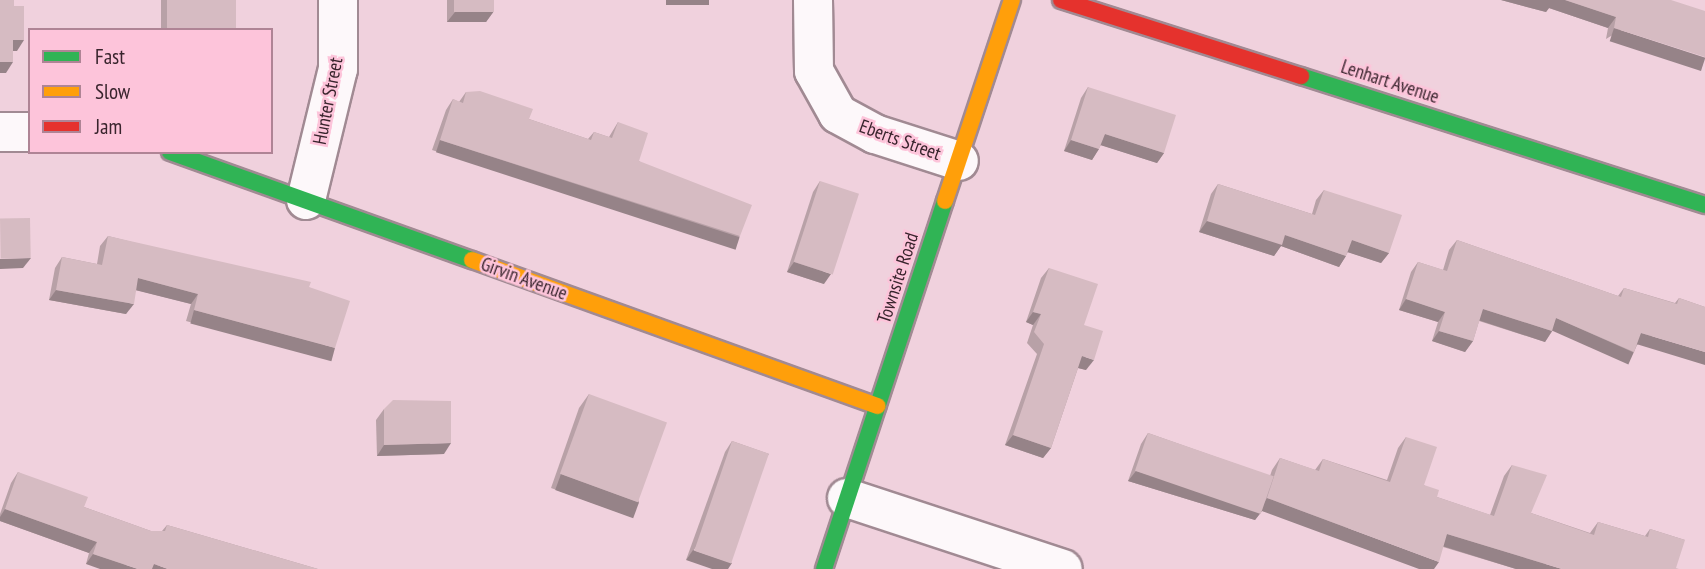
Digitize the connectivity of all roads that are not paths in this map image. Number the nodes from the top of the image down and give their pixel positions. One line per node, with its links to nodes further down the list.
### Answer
1 (338, 0): 9 (street, Hunter Street)
2 (813, 0): 8 (street, Eberts Street)
3 (1012, 0): 8 (street, Townsite Road)
4 (1061, 0): 10 (street, Lenhart Avenue)
5 (0, 132): 6 (street)
6 (28, 132)
7 (176, 154): 9 (street, Girvin Avenue)
8 (959, 161): 11 (street, Townsite Road)
9 (306, 201): 11 (street, Girvin Avenue)
10 (1705, 205)
11 (878, 405): 12 (street, Townsite Road)
12 (847, 499): 13 (street, Townsite Road); 14 (street)
13 (824, 569)
14 (1063, 569)

